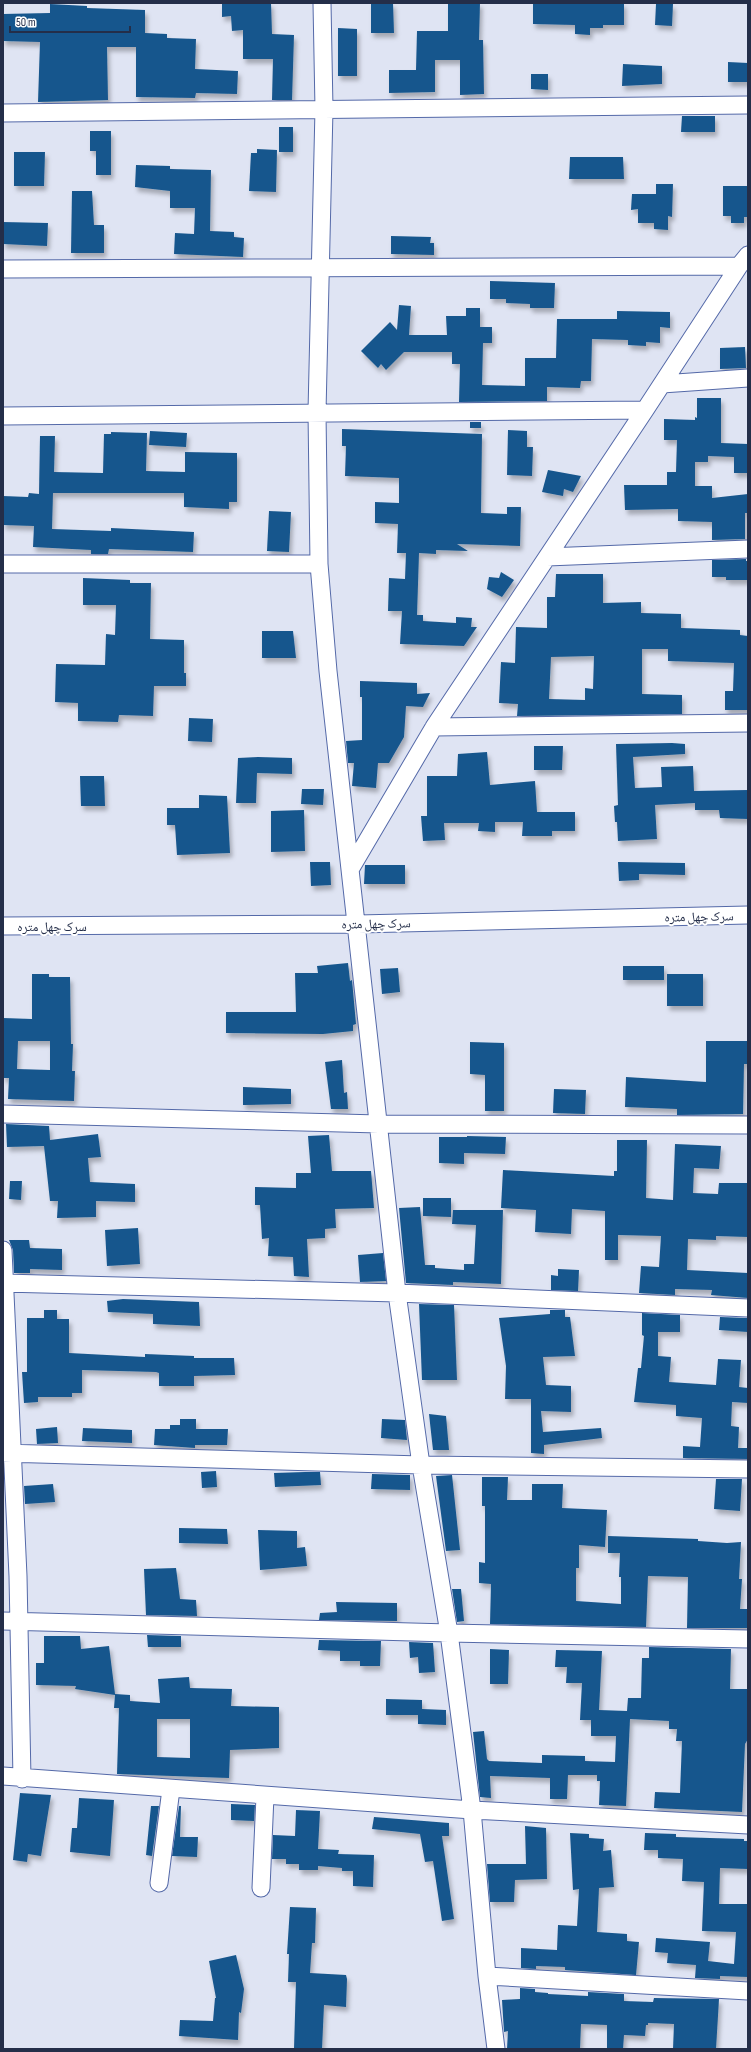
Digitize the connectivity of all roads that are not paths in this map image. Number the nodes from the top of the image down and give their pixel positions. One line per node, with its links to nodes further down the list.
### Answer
1 (322, 3): 3 (street)
2 (748, 104): 3 (street)
3 (324, 109): 4 (street); 7 (street)
4 (3, 113)
5 (743, 261): 7 (street); 9 (street)
6 (3, 268): 7 (street)
7 (321, 268): 11 (street)
8 (748, 378): 9 (street)
9 (662, 384): 10 (street)
10 (645, 410): 11 (street); 14 (street)
11 (317, 412): 12 (street); 16 (street)
12 (3, 416)
13 (748, 548): 14 (street)
14 (547, 557): 18 (street)
15 (3, 564): 16 (street)
16 (319, 564): 19 (street)
17 (748, 723): 18 (street)
18 (434, 727): 19 (street)
19 (351, 868): 21 (street)
20 (748, 915): 21 (street, سرک چهل متره)
21 (358, 924): 22 (street, سرک چهل متره); 24 (street)
22 (3, 926)
23 (3, 1114): 24 (street)
24 (380, 1124): 25 (street); 28 (street)
25 (748, 1125)
26 (3, 1250): 27 (street)
27 (4, 1283): 28 (street); 30 (street)
28 (397, 1293): 29 (street); 31 (street)
29 (748, 1308)
30 (7, 1453): 31 (street); 33 (street)
31 (421, 1465): 32 (street); 34 (street)
32 (748, 1469)
33 (11, 1621): 34 (street); 37 (street)
34 (449, 1633): 35 (street); 40 (street)
35 (748, 1639)
36 (3, 1776): 37 (street)
37 (22, 1779): 38 (street)
38 (171, 1789): 39 (street); 42 (street)
39 (265, 1796): 40 (street); 43 (street)
40 (472, 1810): 41 (street); 44 (street)
41 (748, 1825)
42 (159, 1883)
43 (261, 1888)
44 (487, 1976): 45 (street); 46 (street)
45 (748, 1991)
46 (496, 2049)

